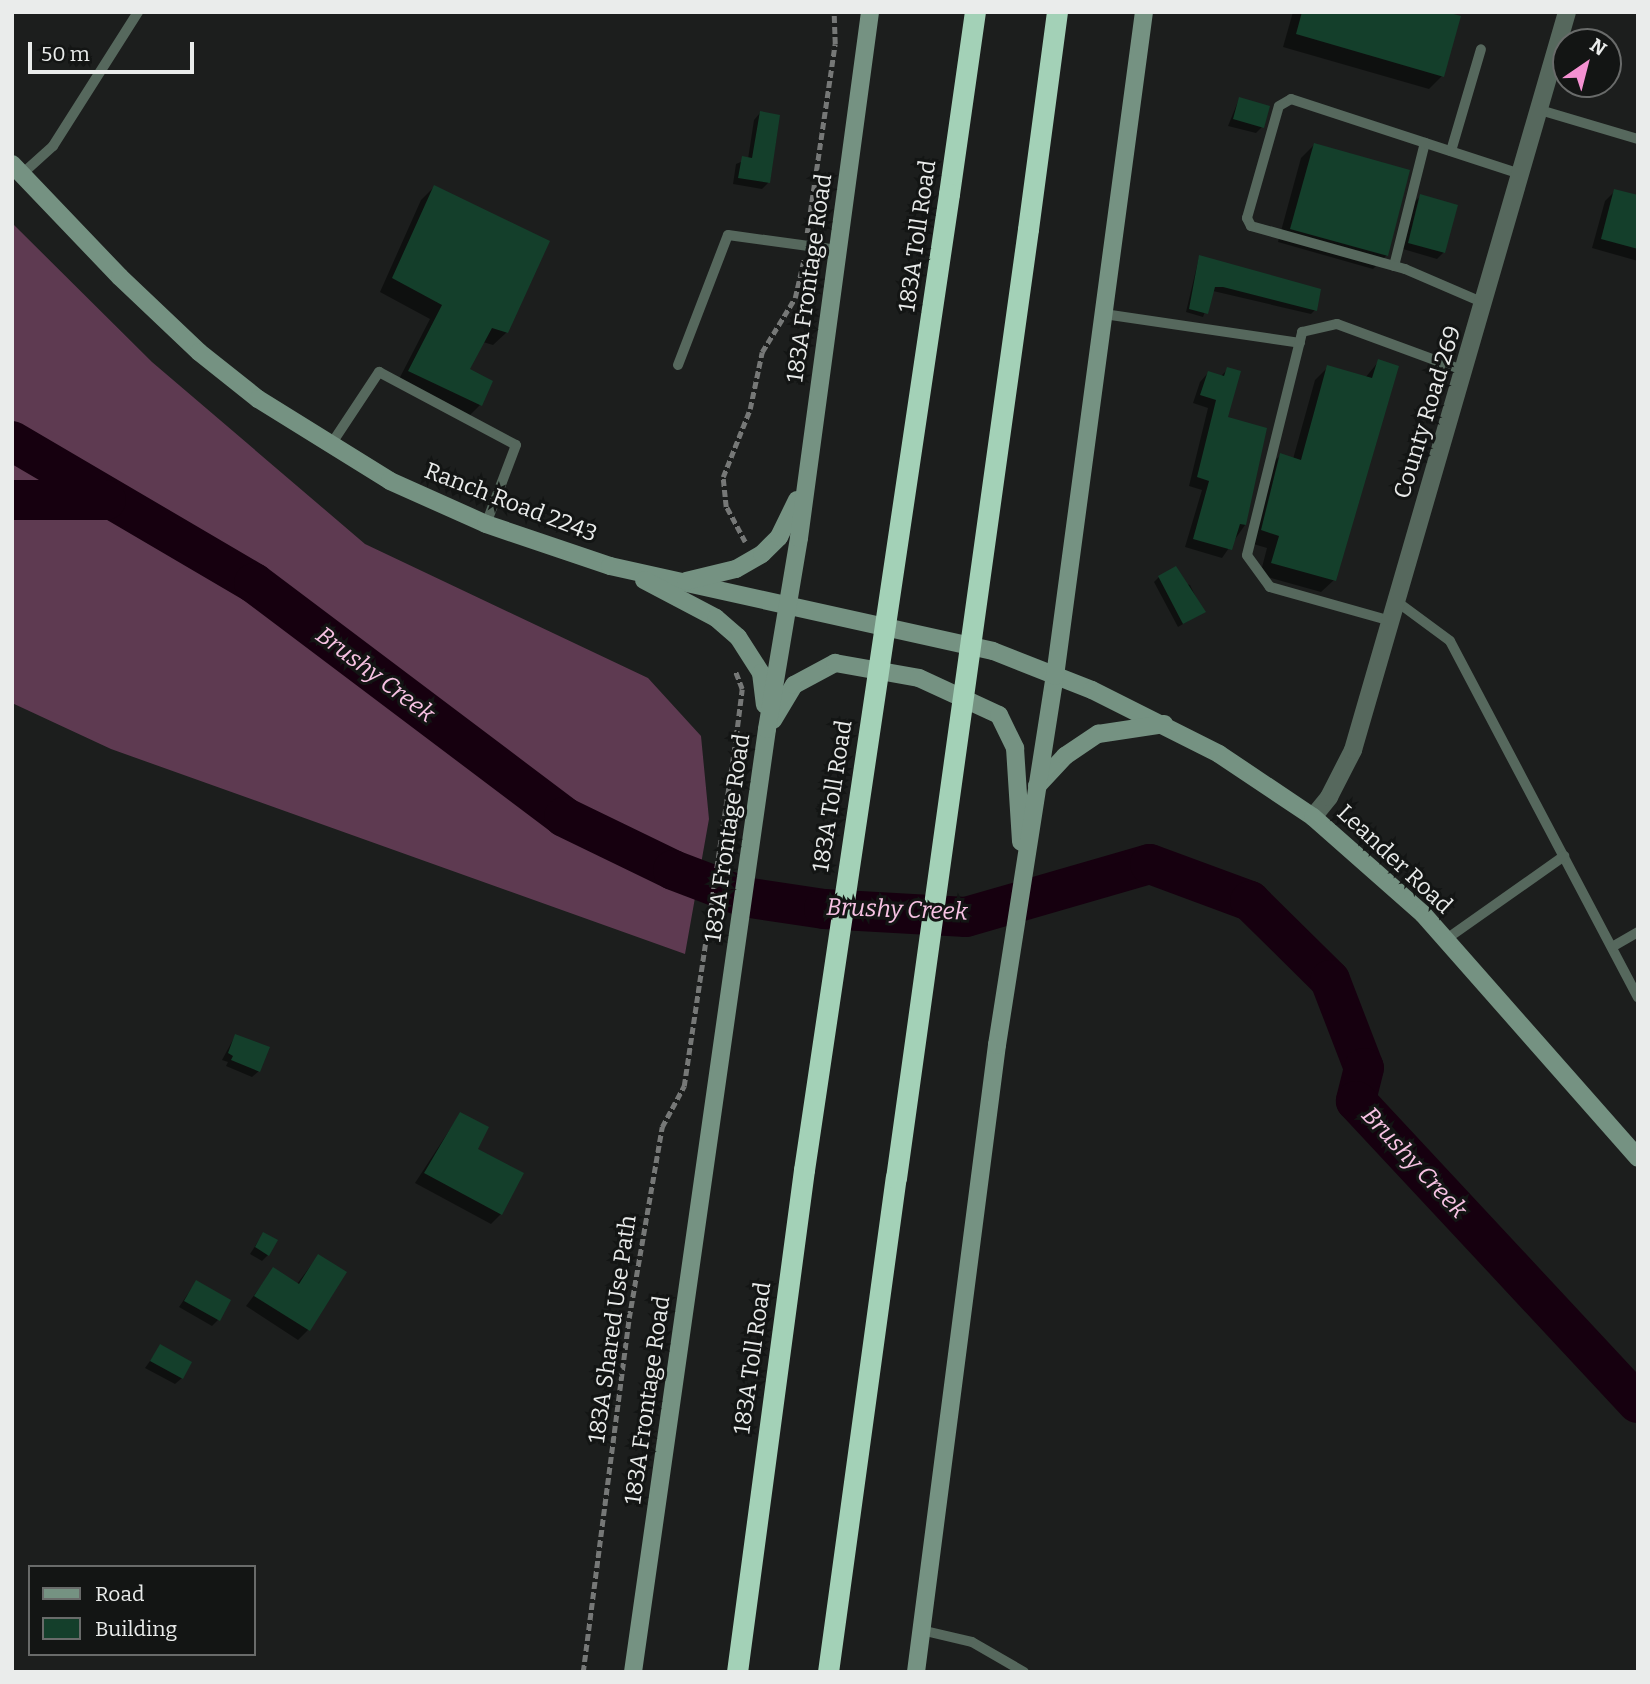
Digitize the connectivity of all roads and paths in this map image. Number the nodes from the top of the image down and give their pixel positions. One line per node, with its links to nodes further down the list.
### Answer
1 (138, 12): 13 (lane)
2 (834, 12): 15 (path)
3 (870, 12): 16 (main road, 183A Frontage Road)
4 (975, 12): 47 (highway, 183A Toll Road, bridge)
5 (1057, 12): 48 (highway, bridge)
6 (1143, 12): 19 (main road)
7 (1567, 12): 9 (street, County Road 269)
8 (1481, 49): 12 (lane)
9 (1539, 110): 10 (lane); 14 (street, County Road 269)
10 (1638, 139)
11 (1424, 143): 12 (lane); 17 (lane); 17 (lane)
12 (1451, 151): 14 (lane)
13 (17, 169): 23 (main road, Ranch Road 2243)
14 (1521, 174): 18 (street, County Road 269)
15 (805, 246): 16 (lane); 21 (lane); 26 (path)
16 (838, 250): 24 (main road, 183A Frontage Road)
17 (1394, 266): 18 (lane)
18 (1485, 303): 22 (street, County Road 269)
19 (1104, 314): 20 (lane); 33 (main road)
20 (1300, 343): 22 (lane); 31 (lane)
21 (678, 365)
22 (1465, 371): 29 (street, County Road 269)
23 (330, 446): 25 (main road, Ranch Road 2243); 25 (lane)
24 (808, 467): 28 (main road); 30 (main road, 183A Frontage Road)
25 (486, 524): 27 (main road, Ranch Road 2243)
26 (747, 547)
27 (623, 568): 28 (main road, Ranch Road 2243); 35 (main road)
28 (682, 582): 30 (main road, Ranch Road 2243)
29 (1396, 601): 31 (street, County Road 269); 38 (lane)
30 (789, 603): 33 (main road, Ranch Road 2243); 35 (main road, 183A Frontage Road)
31 (1391, 621): 37 (street, County Road 269)
32 (731, 659): 45 (path, 183A Shared Use Path)
33 (1055, 676): 34 (main road, Leander Road); 36 (main road)
34 (1164, 724): 36 (main road); 37 (main road, Leander Road)
35 (767, 729): 36 (main road); 46 (main road, 183A Frontage Road)
36 (1030, 791): 44 (main road)
37 (1313, 817): 40 (main road, Leander Road)
38 (1564, 856): 40 (lane); 41 (lane)
39 (1638, 932): 41 (lane)
40 (1446, 940): 43 (main road, Leander Road)
41 (1612, 947): 42 (lane)
42 (1638, 997)
43 (1638, 1158)
44 (921, 1630): 49 (main road); 50 (lane)
45 (583, 1672)
46 (633, 1672)
47 (737, 1672)
48 (828, 1672)
49 (916, 1672)
50 (1024, 1672)

